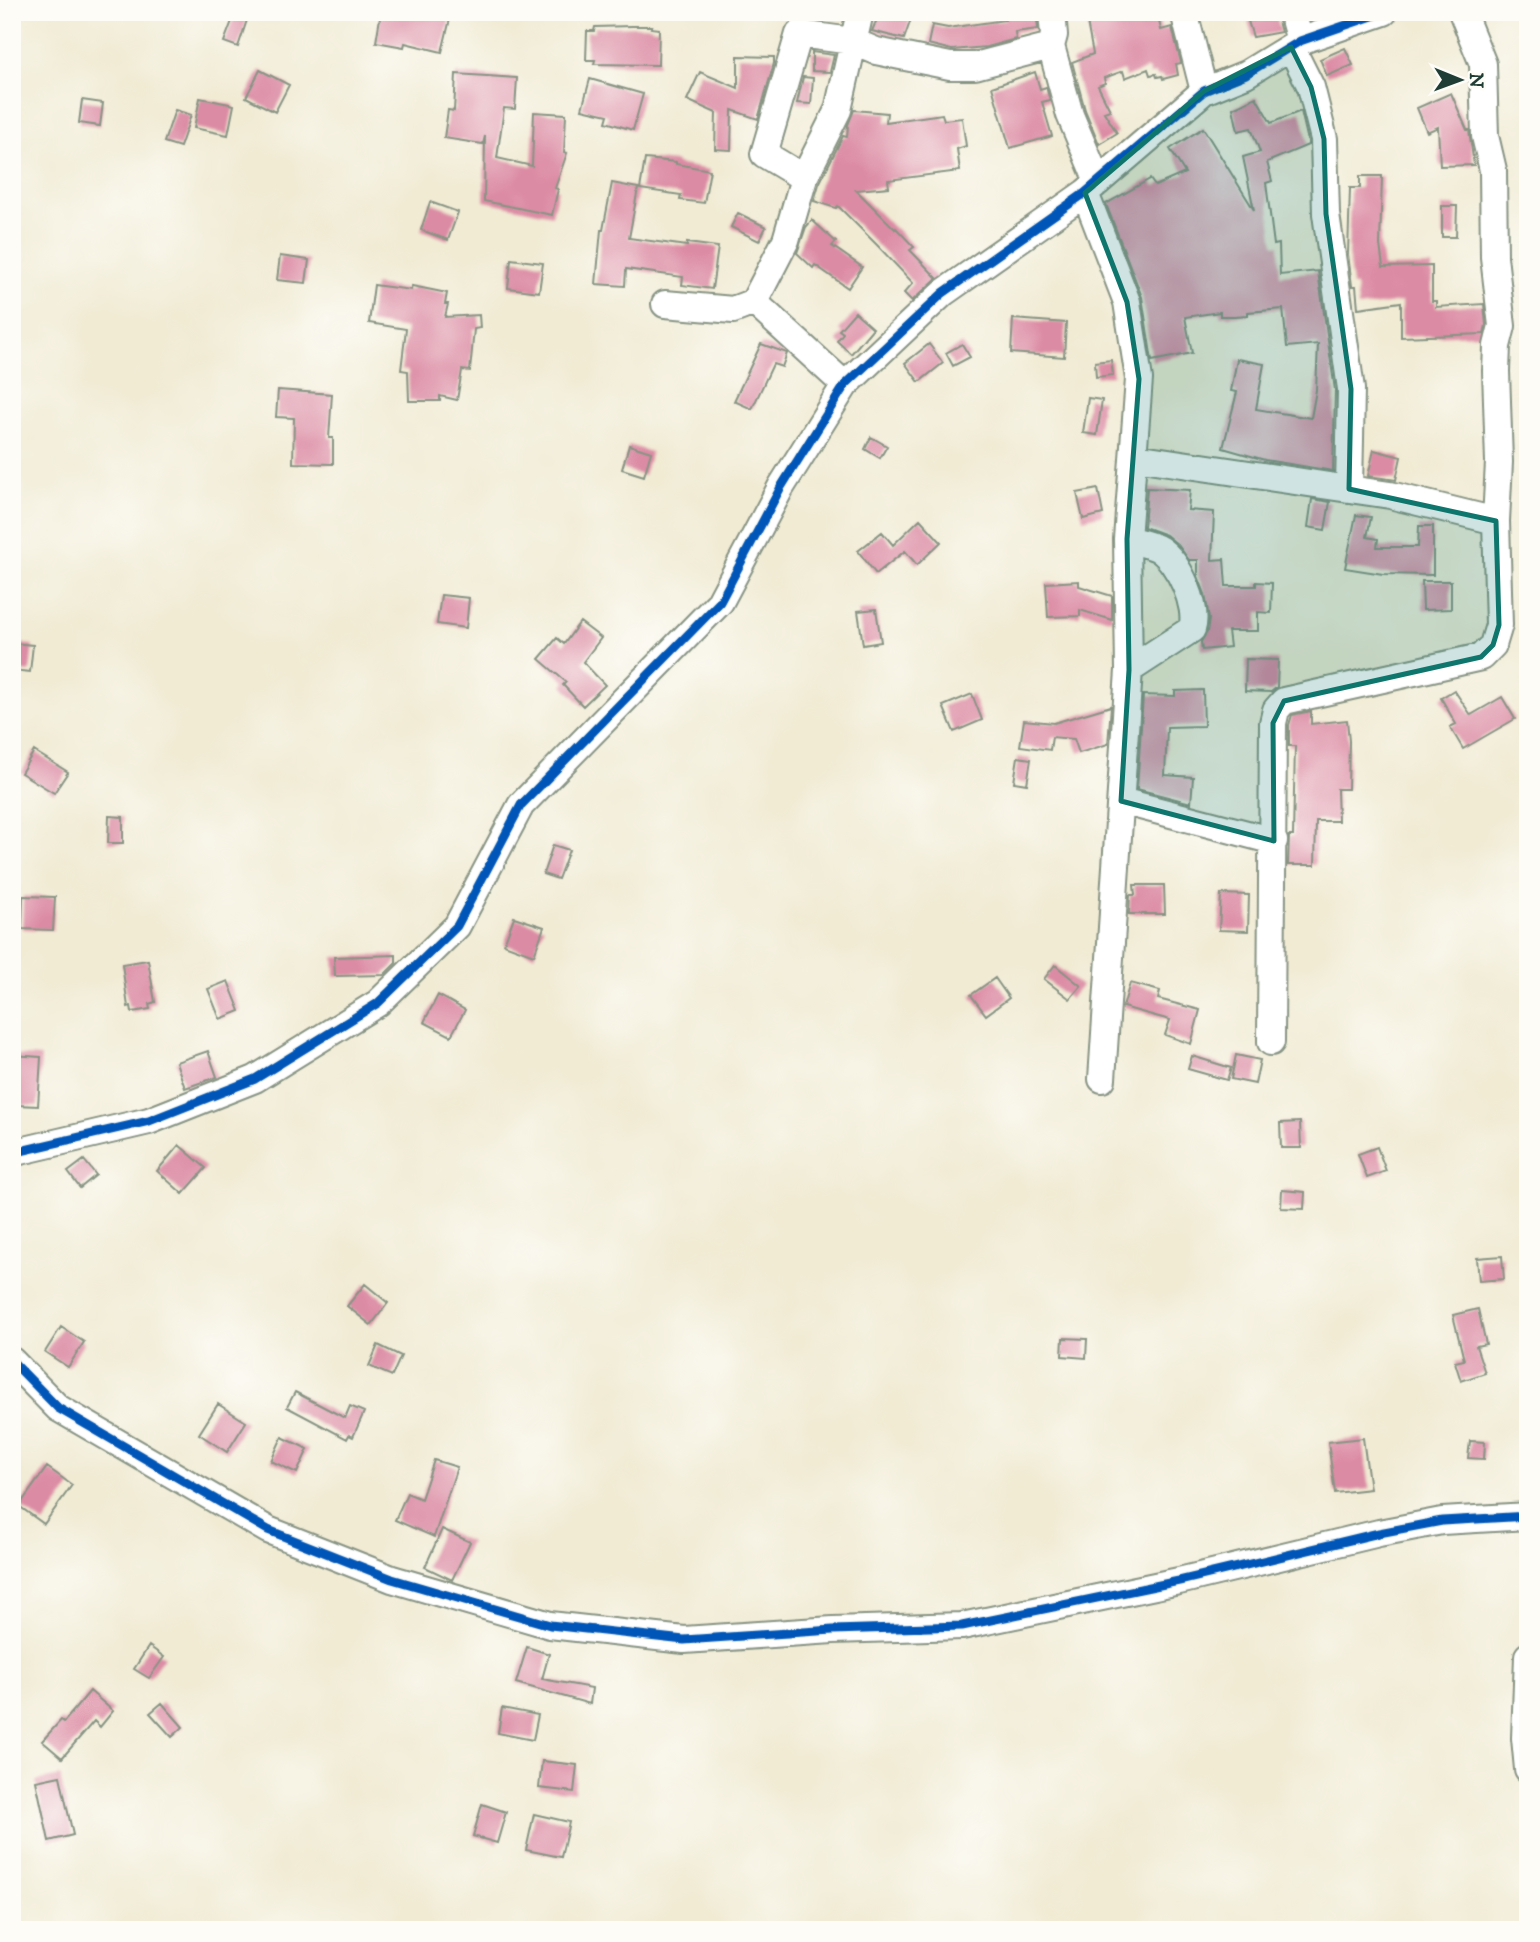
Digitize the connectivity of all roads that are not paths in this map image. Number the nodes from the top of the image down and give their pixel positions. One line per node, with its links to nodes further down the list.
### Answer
1 (860, 12): 7 (street)
2 (1052, 12): 9 (street)
3 (1184, 12): 10 (street)
4 (1293, 12): 8 (street)
5 (1384, 12): 8 (street)
6 (1462, 12): 18 (street)
7 (852, 41): 9 (street); 11 (street); 11 (street)
8 (1295, 44): 10 (street); 17 (street)
9 (1051, 46): 12 (street)
10 (1204, 91): 12 (street)
11 (804, 178): 13 (street)
12 (1092, 187): 15 (street); 16 (street)
13 (754, 302): 14 (street); 15 (street)
14 (665, 304)
15 (845, 385): 25 (street)
16 (1135, 457): 17 (street); 19 (street)
17 (1349, 489): 18 (street)
18 (1496, 521): 22 (street)
19 (1127, 539): 20 (street); 20 (street)
20 (1129, 670): 21 (street)
21 (1121, 801): 22 (street); 24 (street)
22 (1274, 841): 23 (street)
23 (1271, 1042)
24 (1102, 1079)
25 (12, 1153)
26 (12, 1361): 27 (street)
27 (1528, 1516)
28 (1528, 1656): 29 (street)
29 (1528, 1769)

